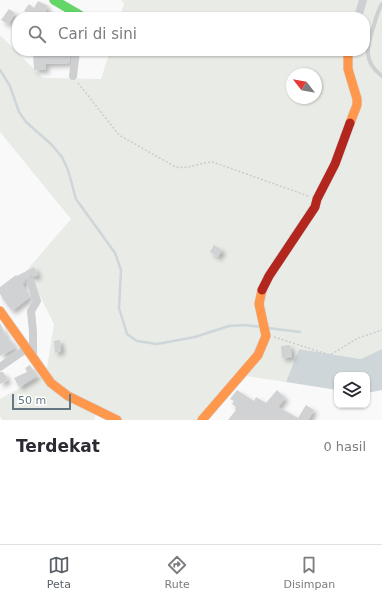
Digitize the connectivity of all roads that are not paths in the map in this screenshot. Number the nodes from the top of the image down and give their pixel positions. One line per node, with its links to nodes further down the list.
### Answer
1 (54, 0): 4 (street)
2 (363, 0): 5 (street)
3 (382, 4): 6 (lane)
4 (74, 12)
5 (359, 12)
6 (370, 37)
7 (75, 56): 10 (street)
8 (348, 56): 18 (street)
9 (368, 56): 11 (lane)
10 (73, 76)
11 (382, 76)
12 (30, 280): 15 (street)
13 (0, 311): 14 (street)
14 (26, 349): 15 (street); 16 (street)
15 (33, 357): 17 (street)
16 (0, 367)
17 (117, 420)
18 (202, 420)

